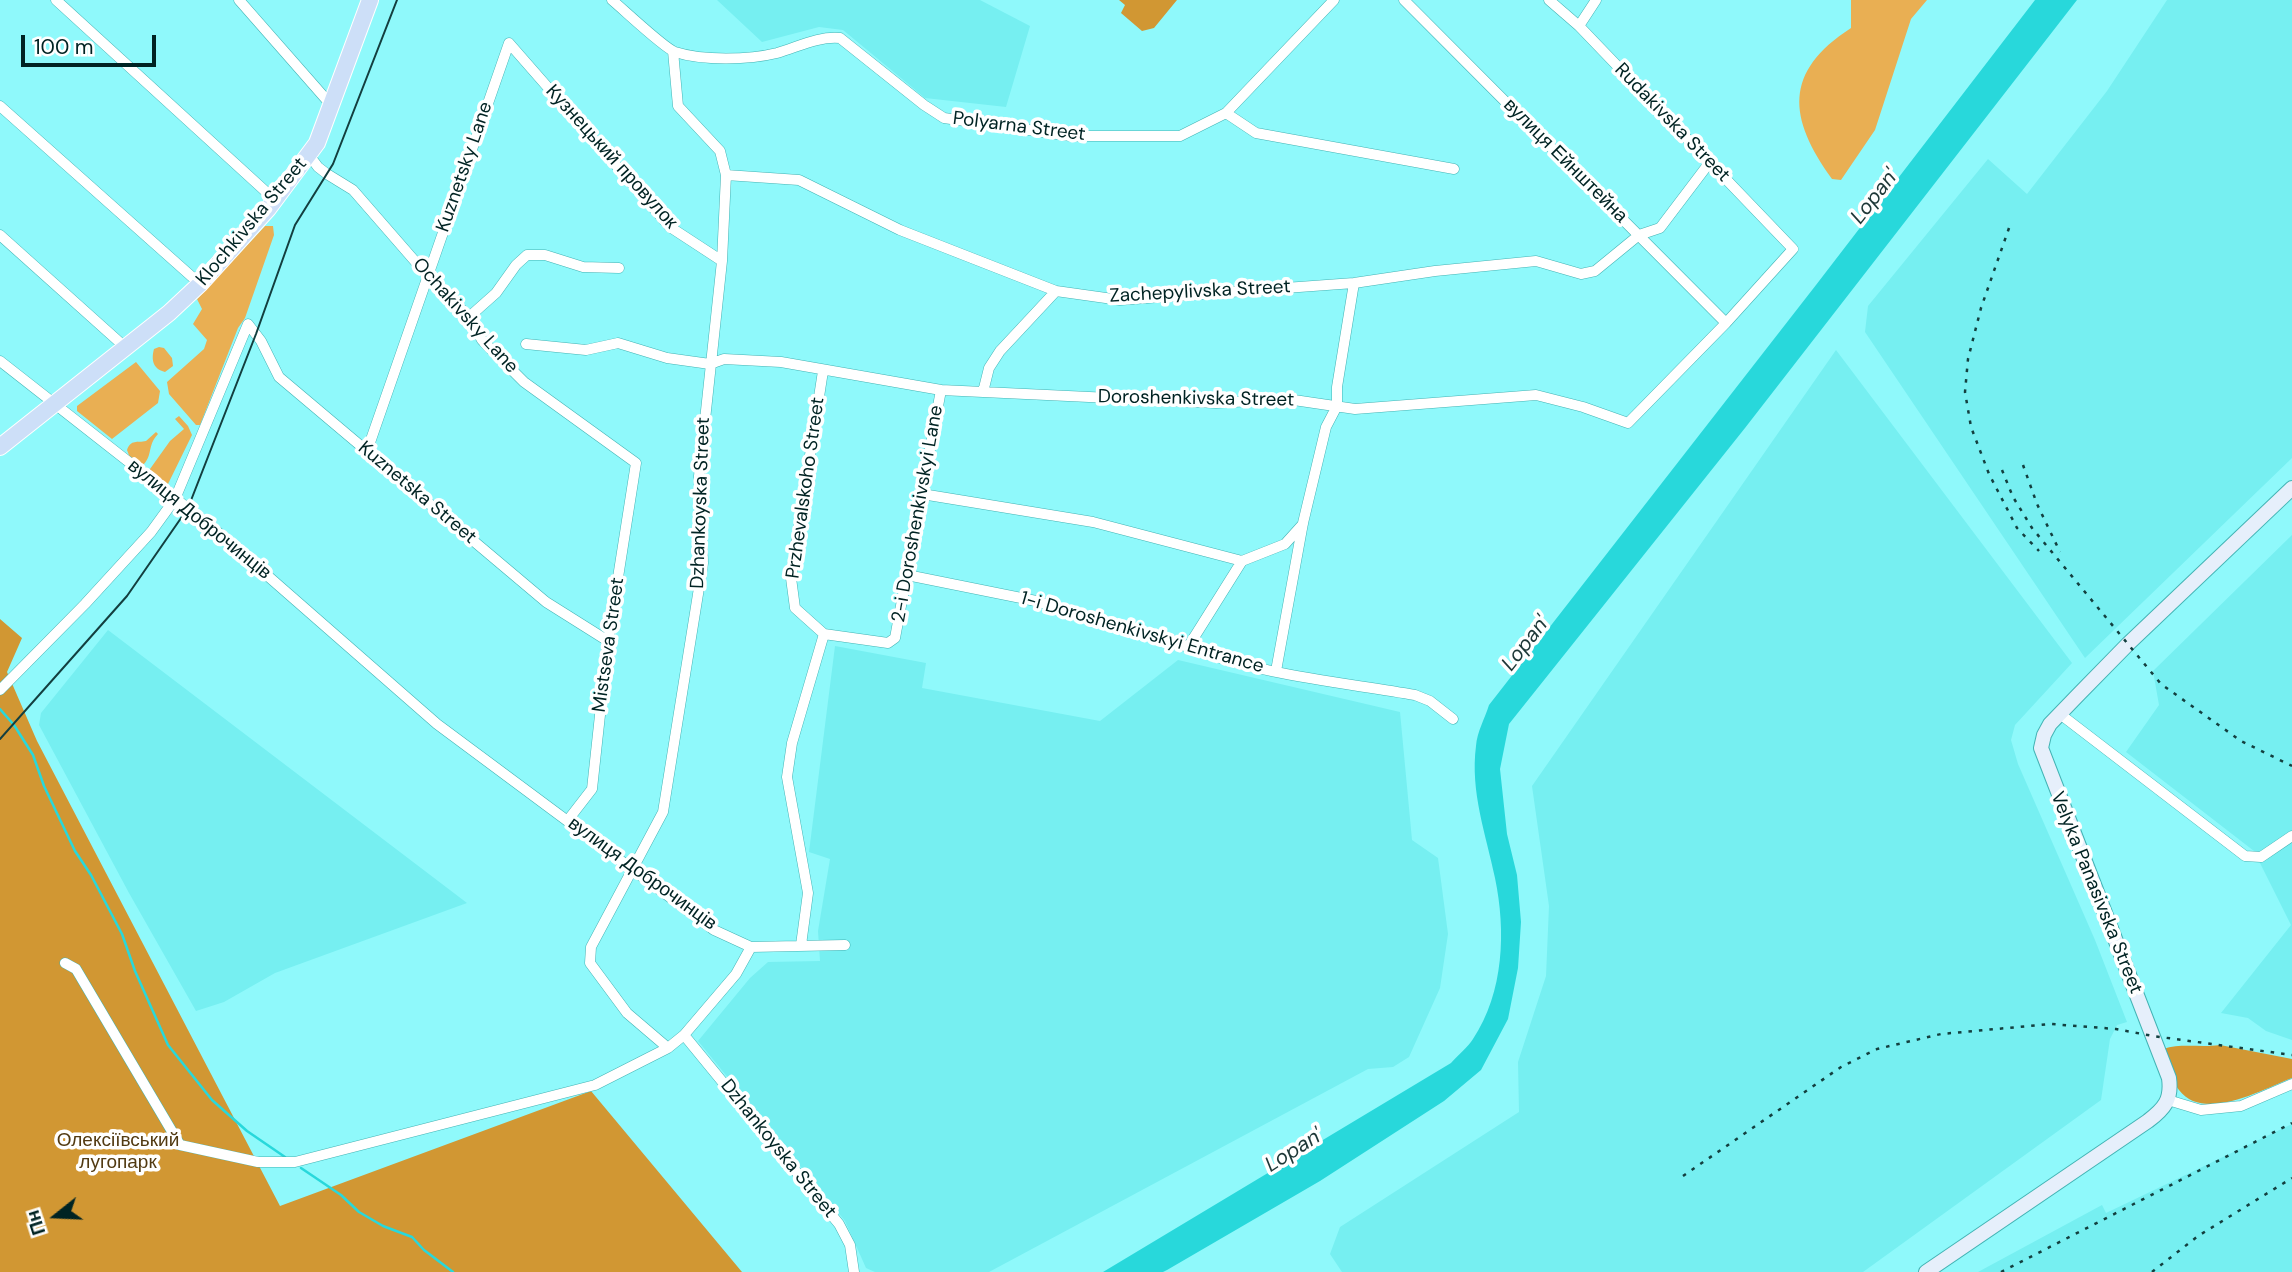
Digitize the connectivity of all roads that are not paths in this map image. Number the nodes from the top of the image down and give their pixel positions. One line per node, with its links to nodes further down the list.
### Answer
1 (56, 0): 18 (street)
2 (239, 0): 12 (street)
3 (370, 0): 12 (main road, Klochkivska Street)
4 (612, 0): 10 (street)
5 (1334, 0): 13 (street, Polyarna Street)
6 (1404, 0): 20 (street, вулиця Ейнштейна)
7 (1549, 0): 9 (street, Rudakivska Street)
8 (1596, 0): 9 (street)
9 (1578, 26): 15 (street, Rudakivska Street)
10 (673, 51): 13 (street, Polyarna Street); 17 (street, Dzhankoyska Street)
11 (0, 106): 26 (street)
12 (332, 106): 14 (main road, Klochkivska Street)
13 (1226, 113): 16 (street)
14 (309, 155): 18 (main road, Klochkivska Street); 24 (street, Ochakivsky Lane)
15 (1710, 162): 20 (street, Zachepylivska Street); 21 (street, Rudakivska Street)
16 (1454, 169)
17 (726, 175): 22 (street, Dzhankoyska Street); 27 (street, Zachepylivska Street)
18 (275, 200): 26 (main road, Klochkivska Street)
19 (0, 235): 31 (street)
20 (1639, 235): 25 (street, Zachepylivska Street); 29 (street, вулиця Ейнштейна)
21 (1793, 249): 29 (street, Doroshenkivska Street)
22 (722, 261): 24 (street, Kuznetsky Lane); 33 (street, Dzhankoyska Street)
23 (618, 268): 28 (street)
24 (427, 275): 28 (street, Ochakivsky Lane); 40 (street, Kuznetsky Lane)
25 (1354, 283): 27 (street, Zachepylivska Street); 38 (street)
26 (200, 284): 31 (main road, Klochkivska Street)
27 (1056, 291): 36 (street)
28 (469, 317): 41 (street, Ochakivsky Lane)
29 (1726, 323): 38 (street, Doroshenkivska Street)
30 (526, 344): 33 (street, Doroshenkivska Street)
31 (126, 348): 37 (main road, Klochkivska Street)
32 (0, 361): 37 (street, вулиця Доброчинців)
33 (710, 364): 34 (street, Doroshenkivska Street); 57 (street, Dzhankoyska Street)
34 (822, 370): 35 (street, Doroshenkivska Street); 48 (street, Przhevalskoho Street)
35 (941, 390): 36 (street, Doroshenkivska Street); 43 (street, 2-i Doroshenkivskyi Lane)
36 (983, 392): 38 (street, Doroshenkivska Street)
37 (53, 405): 39 (main road, Klochkivska Street); 44 (street, вулиця Доброчинців)
38 (1337, 406): 45 (street)
39 (0, 447)
40 (367, 452): 44 (street, Kuznetska Street); 49 (street, Kuznetska Street)
41 (636, 463): 49 (street, Mistseva Street)
42 (2292, 488): 53 (street, Velyka Panasivska Street)
43 (922, 494): 46 (street); 47 (street, 2-i Doroshenkivskyi Lane)
44 (175, 499): 52 (street); 55 (street, вулиця Доброчинців)
45 (1303, 523): 46 (street); 51 (street)
46 (1242, 561): 50 (street)
47 (907, 575): 48 (street, 2-i Doroshenkivskyi Lane); 50 (street, 1-i Doroshenkivskyi Entrance)
48 (824, 634): 58 (street)
49 (608, 641): 55 (street, Mistseva Street)
50 (1188, 647): 51 (street, 1-i Doroshenkivskyi Entrance)
51 (1276, 671): 54 (street, 1-i Doroshenkivskyi Entrance)
52 (0, 690)
53 (2060, 714): 56 (street); 65 (street, Velyka Panasivska Street)
54 (1452, 719)
55 (568, 820): 57 (street, вулиця Доброчинців)
56 (2292, 836)
57 (634, 869): 60 (street, вулиця Доброчинців); 63 (street, Dzhankoyska Street)
58 (801, 945): 59 (street); 60 (street)
59 (845, 945)
60 (751, 947): 62 (street)
61 (65, 962): 63 (street)
62 (684, 1035): 63 (street); 66 (street, Dzhankoyska Street)
63 (668, 1048)
64 (2292, 1084): 65 (street)
65 (2168, 1100): 67 (street)
66 (854, 1272)
67 (1926, 1272)

